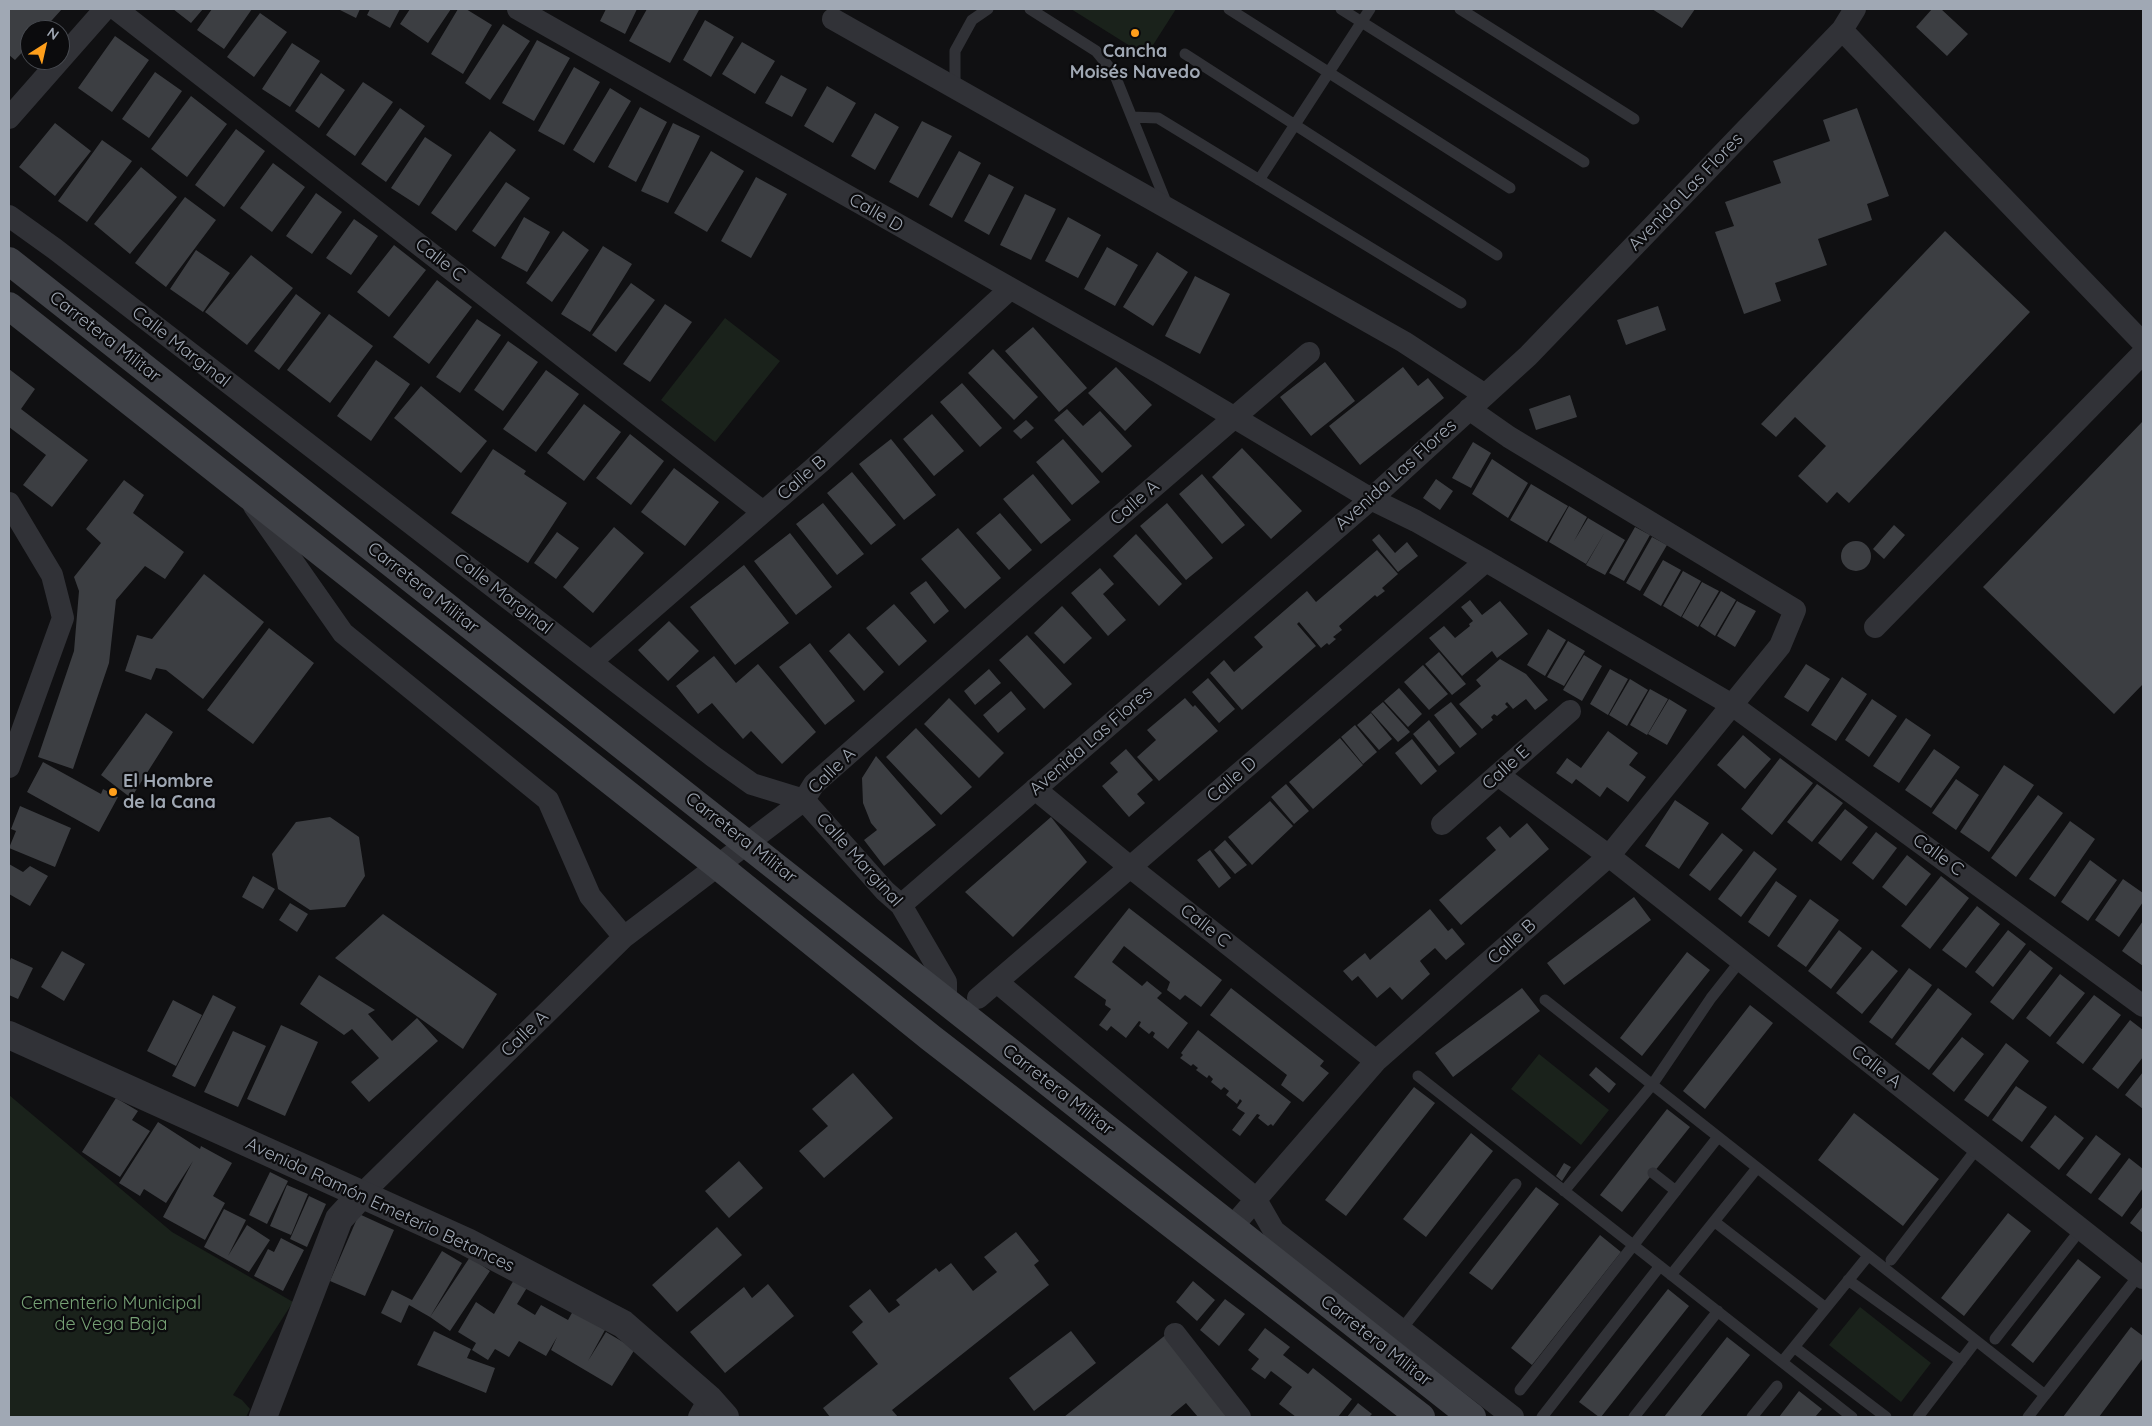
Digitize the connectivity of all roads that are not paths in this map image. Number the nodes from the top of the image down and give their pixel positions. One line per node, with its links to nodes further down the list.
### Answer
1 (105, 9): 14 (street)
2 (116, 9): 41 (street, Calle C)
3 (518, 9): 30 (street, Calle D)
4 (988, 9): 18 (lane)
5 (1030, 9): 19 (lane)
6 (1229, 9): 17 (lane)
7 (1342, 9): 12 (lane)
8 (1370, 9): 12 (lane)
9 (1460, 9): 21 (lane)
10 (1856, 9): 13 (street, Avenida Las Flores)
11 (833, 19): 18 (street)
12 (1362, 22): 17 (lane); 23 (lane)
13 (1842, 30): 33 (street); 36 (street, Avenida Las Flores)
14 (70, 49)
15 (1185, 54): 22 (lane)
16 (51, 70): 20 (street)
17 (1330, 72): 22 (lane); 25 (lane)
18 (955, 88): 26 (street)
19 (1132, 117): 24 (lane); 26 (lane)
20 (9, 118)
21 (1634, 119)
22 (1295, 126): 24 (lane); 28 (lane)
23 (1584, 162)
24 (1259, 180): 31 (lane)
25 (1510, 188)
26 (1169, 209): 36 (street)
27 (9, 216): 44 (street, Calle Marginal)
28 (1497, 255)
29 (9, 261): 52 (main road, Carretera Militar)
30 (1010, 289): 37 (street, Calle D); 41 (street, Calle B)
31 (1461, 303)
32 (9, 306): 38 (main road, Carretera Militar)
33 (2143, 343)
34 (1309, 353): 37 (street, Calle A)
35 (2143, 353): 43 (street)
36 (1477, 402): 39 (street, Avenida Las Flores); 45 (street, Calle B)
37 (1235, 418): 39 (street, Calle D); 50 (street, Calle A)
38 (245, 493): 54 (main road, Carretera Militar); 57 (street)
39 (1371, 499): 42 (street, Calle D); 49 (street, Avenida Las Flores)
40 (9, 503): 47 (street)
41 (763, 512): 44 (street, Calle B)
42 (1486, 561): 45 (street, Calle C); 55 (street, Calle D)
43 (1875, 627)
44 (591, 662): 50 (street, Calle Marginal)
45 (1732, 704): 53 (street, Calle B); 63 (street, Calle C)
46 (1570, 711): 48 (street, Calle E)
47 (9, 767)
48 (1498, 775): 51 (street, Calle E); 53 (street, Calle A)
49 (1035, 789): 55 (street, Calle C); 56 (street, Avenida Las Flores)
50 (804, 800): 52 (street, Calle A); 56 (street, Calle Marginal)
51 (1442, 824)
52 (747, 842): 54 (street, Calle A); 62 (main road, Carretera Militar)
53 (1609, 856): 58 (street, Calle A); 65 (street, Calle B)
54 (717, 865): 57 (street, Calle A); 102 (main road, Carretera Militar)
55 (1130, 867): 59 (street, Calle D); 65 (street, Calle C)
56 (901, 905): 62 (street, Calle Marginal)
57 (624, 937): 75 (street, Calle A)
58 (1740, 960): 67 (lane); 69 (street, Calle A)
59 (997, 982): 60 (street, Calle D); 76 (street)
60 (978, 998)
61 (1545, 1000): 67 (lane)
62 (946, 1003): 78 (main road, Carretera Militar)
63 (2143, 1006)
64 (9, 1035): 75 (street, Avenida Ramón Emeterio Betances)
65 (1376, 1061): 76 (street, Calle B)
66 (1418, 1076): 73 (lane)
67 (1652, 1085): 68 (lane); 73 (lane)
68 (1718, 1137): 70 (lane); 74 (lane)
69 (1978, 1147): 79 (street, Calle A); 82 (lane)
70 (1757, 1168): 77 (lane); 81 (lane)
71 (1653, 1173): 74 (lane)
72 (1516, 1184): 89 (lane)
73 (1564, 1191): 80 (lane)
74 (1676, 1191): 80 (lane)
75 (361, 1195): 99 (street, Avenida Ramón Emeterio Betances); 100 (street)
76 (1255, 1198): 78 (street, Calle B); 89 (street)
77 (1715, 1222): 84 (lane); 87 (lane)
78 (1232, 1227): 103 (main road, Carretera Militar)
79 (2081, 1229): 85 (street, Calle A); 91 (lane)
80 (1634, 1245): 83 (lane); 97 (lane)
81 (1868, 1256): 86 (lane); 92 (lane)
82 (1890, 1260)
83 (1660, 1266): 84 (lane); 105 (lane)
84 (1671, 1275): 88 (lane)
85 (2141, 1277): 98 (lane)
86 (1848, 1280): 87 (lane); 94 (lane)
87 (1826, 1308): 93 (lane)
88 (1718, 1311): 95 (lane); 106 (lane)
89 (1401, 1330): 104 (street)
90 (1175, 1334): 101 (street)
91 (1995, 1339)
92 (1976, 1341): 94 (lane); 98 (lane)
93 (1794, 1347): 95 (lane); 109 (lane)
94 (1961, 1361): 110 (lane)
95 (1782, 1362): 108 (lane)
96 (1777, 1386): 107 (lane)
97 (1520, 1390)
98 (2044, 1396): 111 (lane)
99 (711, 1411)
100 (263, 1417)
101 (1240, 1417)
102 (1421, 1417)
103 (1472, 1417)
104 (1513, 1417)
105 (1542, 1417)
106 (1634, 1417)
107 (1752, 1417)
108 (1852, 1417)
109 (1886, 1417)
110 (1918, 1417)
111 (2028, 1417)

